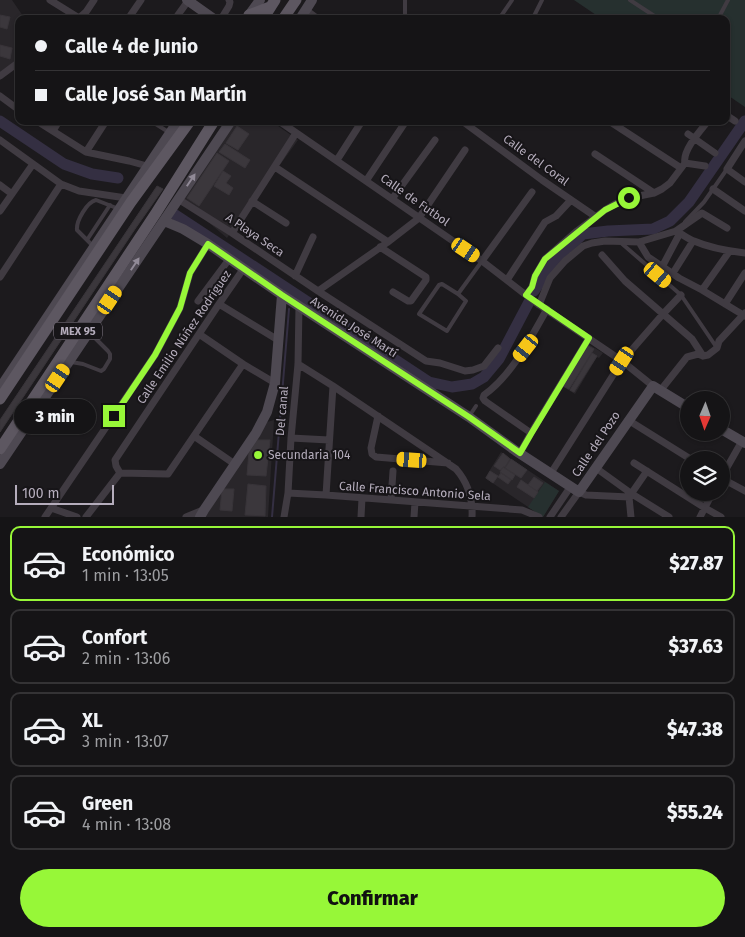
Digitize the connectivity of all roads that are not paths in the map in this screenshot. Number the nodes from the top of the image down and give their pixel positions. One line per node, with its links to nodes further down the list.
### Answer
1 (50, 0): 16 (street)
2 (94, 0): 17 (street)
3 (141, 0): 18 (street)
4 (187, 0): 19 (street); 20 (main road)
5 (260, 0): 22 (main road)
6 (296, 0): 25 (main road)
7 (312, 0): 15 (main road)
8 (405, 0): 26 (lane)
9 (512, 0): 27 (lane)
10 (542, 0): 28 (lane)
11 (630, 0): 29 (lane)
12 (728, 0): 30 (lane)
13 (230, 1): 21 (street)
14 (273, 4): 23 (main road); 24 (main road)
15 (303, 14)
16 (78, 15)
17 (83, 15)
18 (131, 15)
19 (178, 15)
20 (208, 15)
21 (224, 15)
22 (249, 15)
23 (252, 15)
24 (266, 15)
25 (286, 15)
26 (405, 15)
27 (502, 15)
28 (534, 15)
29 (653, 15)
30 (720, 15)
31 (15, 65): 32 (street)
32 (0, 76)
33 (0, 96): 34 (street)
34 (15, 107)
35 (730, 118): 36 (street)
36 (735, 121)
37 (43, 125): 51 (street)
38 (57, 125): 51 (street)
39 (103, 125): 60 (street)
40 (157, 125): 52 (lane)
41 (175, 125): 52 (main road)
42 (187, 125): 143 (main road, MEX 95)
43 (211, 125): 155 (main road, MEX 95)
44 (228, 125): 79 (main road, one-way to 44)
45 (285, 125): 53 (street, Calle de Futbol)
46 (359, 125): 63 (street)
47 (403, 125): 70 (street)
48 (468, 125): 81 (street, Calle del Coral)
49 (616, 125): 65 (street)
50 (703, 125): 54 (street)
51 (53, 131): 60 (street)
52 (170, 133): 66 (main road)
53 (296, 133): 63 (street, Calle de Futbol); 68 (street)
54 (691, 136): 61 (street); 65 (street)
55 (0, 140): 64 (street)
56 (434, 140): 80 (street)
57 (745, 141): 59 (street)
58 (465, 150): 87 (street)
59 (742, 151): 69 (street)
60 (86, 152): 66 (street)
61 (715, 153)
62 (596, 154): 76 (street)
63 (337, 160): 70 (street, Calle de Futbol)
64 (33, 164): 72 (street); 77 (street)
65 (683, 165): 67 (street); 76 (street)
66 (147, 166): 78 (main road)
67 (705, 166)
68 (275, 167): 82 (street); 95 (street)
69 (727, 169): 71 (street); 74 (lane)
70 (366, 181): 80 (street, Calle de Futbol)
71 (745, 182)
72 (61, 184): 78 (street); 111 (street)
73 (0, 185): 77 (street)
74 (713, 189): 85 (street); 91 (lane)
75 (532, 192): 105 (street)
76 (654, 193): 86 (street)
77 (12, 194): 84 (street)
78 (126, 198): 83 (main road)
79 (178, 199): 88 (main road); 92 (street, A Playa Seca)
80 (392, 199): 87 (street, Calle de Futbol)
81 (571, 200): 86 (street, Calle del Coral); 112 (street)
82 (252, 201): 89 (street); 92 (street)
83 (114, 207): 98 (main road); 98 (lane)
84 (0, 211)
85 (745, 211)
86 (596, 217): 118 (street)
87 (419, 218): 95 (street); 105 (street, Calle de Futbol)
88 (164, 221): 99 (main road, Avenida José Martí); 128 (main road, one-way to 88)
89 (286, 223)
90 (727, 228): 91 (street)
91 (678, 232): 94 (street); 97 (street); 106 (street)
92 (232, 233): 110 (street, A Playa Seca)
93 (313, 237): 110 (street)
94 (693, 241): 101 (street); 108 (street)
95 (388, 242): 100 (street)
96 (620, 242): 97 (street); 119 (lane); 122 (street)
97 (639, 242): 106 (street)
98 (90, 244): 141 (main road)
99 (208, 244): 104 (main road, Avenida José Martí); 179 (street)
100 (380, 247): 114 (street); 115 (street)
101 (730, 252): 102 (street); 113 (street)
102 (745, 253)
103 (602, 255): 126 (street)
104 (230, 258): 107 (main road, Avenida José Martí); 120 (street)
105 (482, 261): 112 (street, Calle de Futbol); 116 (lane)
106 (662, 267): 108 (street)
107 (244, 268): 117 (main road, Avenida José Martí); 121 (street, Calle Emilio Núñez Rodríguez)
108 (673, 273): 113 (street)
109 (745, 273): 123 (street)
110 (295, 276): 114 (street, A Playa Seca)
111 (0, 277)
112 (507, 280): 118 (street, Calle de Futbol)
113 (702, 290): 123 (street)
114 (318, 291): 132 (street, A Playa Seca)
115 (393, 292)
116 (458, 294): 116 (lane)
117 (282, 295): 124 (main road, Avenida José Martí); 131 (main road)
118 (526, 295): 122 (street, Calle de Futbol)
119 (681, 295): 126 (street); 133 (lane)
120 (198, 301)
121 (219, 304): 129 (street, Calle Emilio Núñez Rodríguez); 131 (street)
122 (537, 304): 125 (street, Calle de Futbol)
123 (725, 304): 127 (street)
124 (299, 306): 138 (street, Del canal); 147 (main road, Avenida José Martí)
125 (547, 309): 130 (street, Calle de Futbol); 149 (street)
126 (663, 314): 134 (street); 135 (street)
127 (742, 317): 133 (street)
128 (89, 332): 136 (main road); 136 (lane)
129 (199, 334): 137 (street); 166 (street, Calle Emilio Núñez Rodríguez)
130 (589, 338): 135 (street, Calle de Futbol); 149 (street)
131 (278, 340): 139 (main road)
132 (498, 348)
133 (717, 348): 134 (street)
134 (703, 356): 142 (street)
135 (622, 361): 142 (street, Calle de Futbol); 167 (street)
136 (69, 362): 161 (main road)
137 (243, 364): 139 (street); 151 (street)
138 (298, 364): 140 (street); 152 (street, Del canal)
139 (275, 383): 162 (main road)
140 (333, 386): 146 (street); 153 (street)
141 (0, 388)
142 (656, 388): 144 (main road); 148 (main road, Calle del Pozo)
143 (0, 399)
144 (680, 403)
145 (476, 406): 147 (lane)
146 (378, 416): 158 (street); 158 (street)
147 (469, 417): 157 (main road, Avenida José Martí)
148 (628, 420): 156 (street); 163 (main road, Calle del Pozo)
149 (531, 434): 157 (street)
150 (730, 434): 154 (main road)
151 (194, 436): 162 (street); 166 (street)
152 (291, 438): 153 (street); 171 (street, Del canal)
153 (329, 440): 172 (street)
154 (743, 442): 160 (street)
155 (0, 449)
156 (680, 452)
157 (520, 453): 167 (main road, Avenida José Martí)
158 (448, 463): 178 (street)
159 (634, 463): 165 (street)
160 (730, 463)
161 (0, 464)
162 (236, 465): 181 (main road)
163 (596, 468): 169 (main road, Calle del Pozo); 173 (street)
164 (393, 471): 175 (street)
165 (646, 471): 173 (street); 180 (street)
166 (120, 473): 185 (street)
167 (550, 473): 169 (main road, Avenida José Martí)
168 (730, 483): 170 (street)
169 (575, 489): 173 (street); 182 (street, Calle del Pozo); 192 (street)
170 (745, 491)
171 (288, 493): 172 (street, Calle Francisco Antonio Sela); 187 (street, Del canal)
172 (326, 495): 174 (street, Calle Francisco Antonio Sela)
173 (631, 496): 193 (street); 194 (street)
174 (362, 498): 175 (street, Calle Francisco Antonio Sela); 188 (street)
175 (391, 500): 177 (street, Calle Francisco Antonio Sela)
176 (708, 501): 180 (street)
177 (415, 502): 178 (street, Calle Francisco Antonio Sela); 189 (street)
178 (473, 506): 190 (street); 191 (street, Calle Francisco Antonio Sela)
179 (51, 508): 183 (street); 184 (street)
180 (705, 508): 195 (street); 196 (street)
181 (202, 513): 186 (street)
182 (563, 516)
183 (45, 517)
184 (77, 517)
185 (86, 517)
186 (187, 517)
187 (284, 517)
188 (361, 517)
189 (414, 517)
190 (472, 517)
191 (539, 517)
192 (550, 517)
193 (631, 517)
194 (669, 517)
195 (700, 517)
196 (722, 517)

